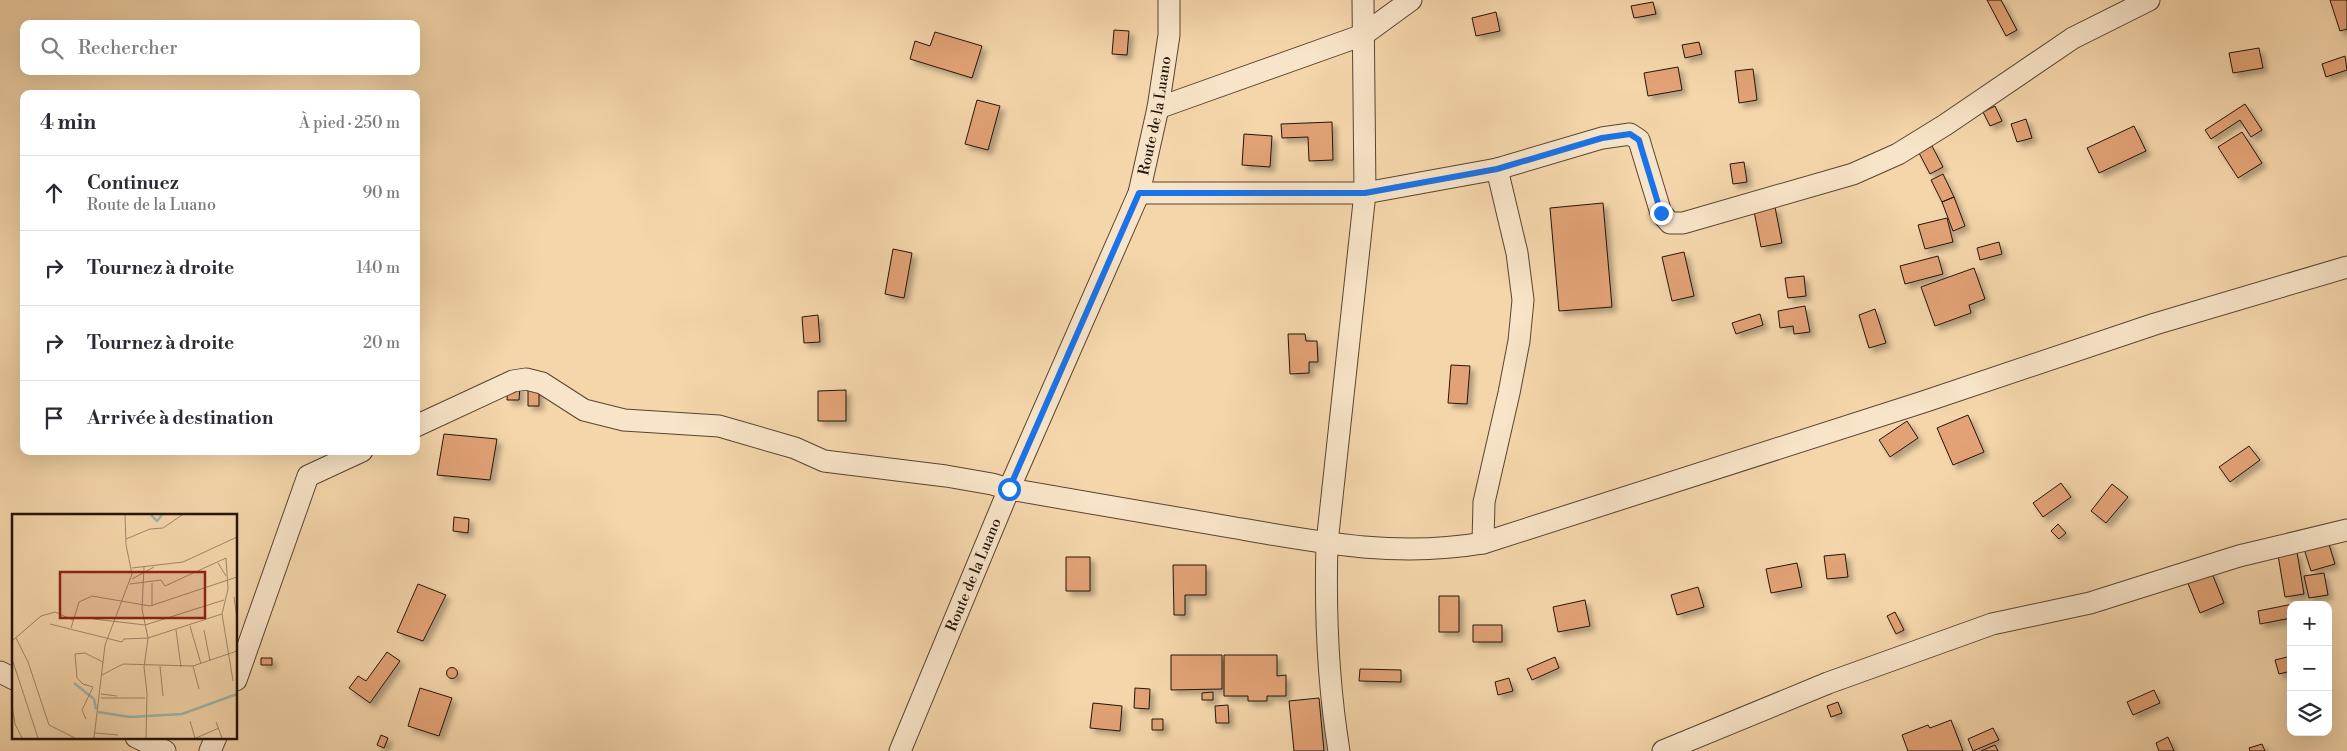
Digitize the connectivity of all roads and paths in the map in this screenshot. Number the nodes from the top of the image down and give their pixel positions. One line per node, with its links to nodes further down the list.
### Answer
1 (1169, 0): 6 (street, Route de la Luano)
2 (1363, 0): 5 (street)
3 (1411, 0): 5 (street)
4 (2150, 0): 7 (street)
5 (1363, 34): 6 (street); 9 (street)
6 (1158, 108): 8 (street, Route de la Luano)
7 (1497, 169): 9 (street); 16 (street)
8 (1139, 193): 9 (street); 13 (street, Route de la Luano)
9 (1365, 193): 15 (street)
10 (2347, 267): 16 (street)
11 (420, 424): 13 (street)
12 (353, 455): 18 (street)
13 (1009, 489): 15 (street); 24 (street, Route de la Luano)
14 (2347, 530): 26 (street)
15 (1327, 544): 16 (street); 25 (street)
16 (1483, 544)
17 (0, 672): 19 (street)
18 (238, 674)
19 (12, 678)
20 (138, 738): 22 (street)
21 (216, 738): 23 (street)
22 (165, 751)
23 (210, 751)
24 (900, 751)
25 (1339, 751)
26 (1663, 751)

